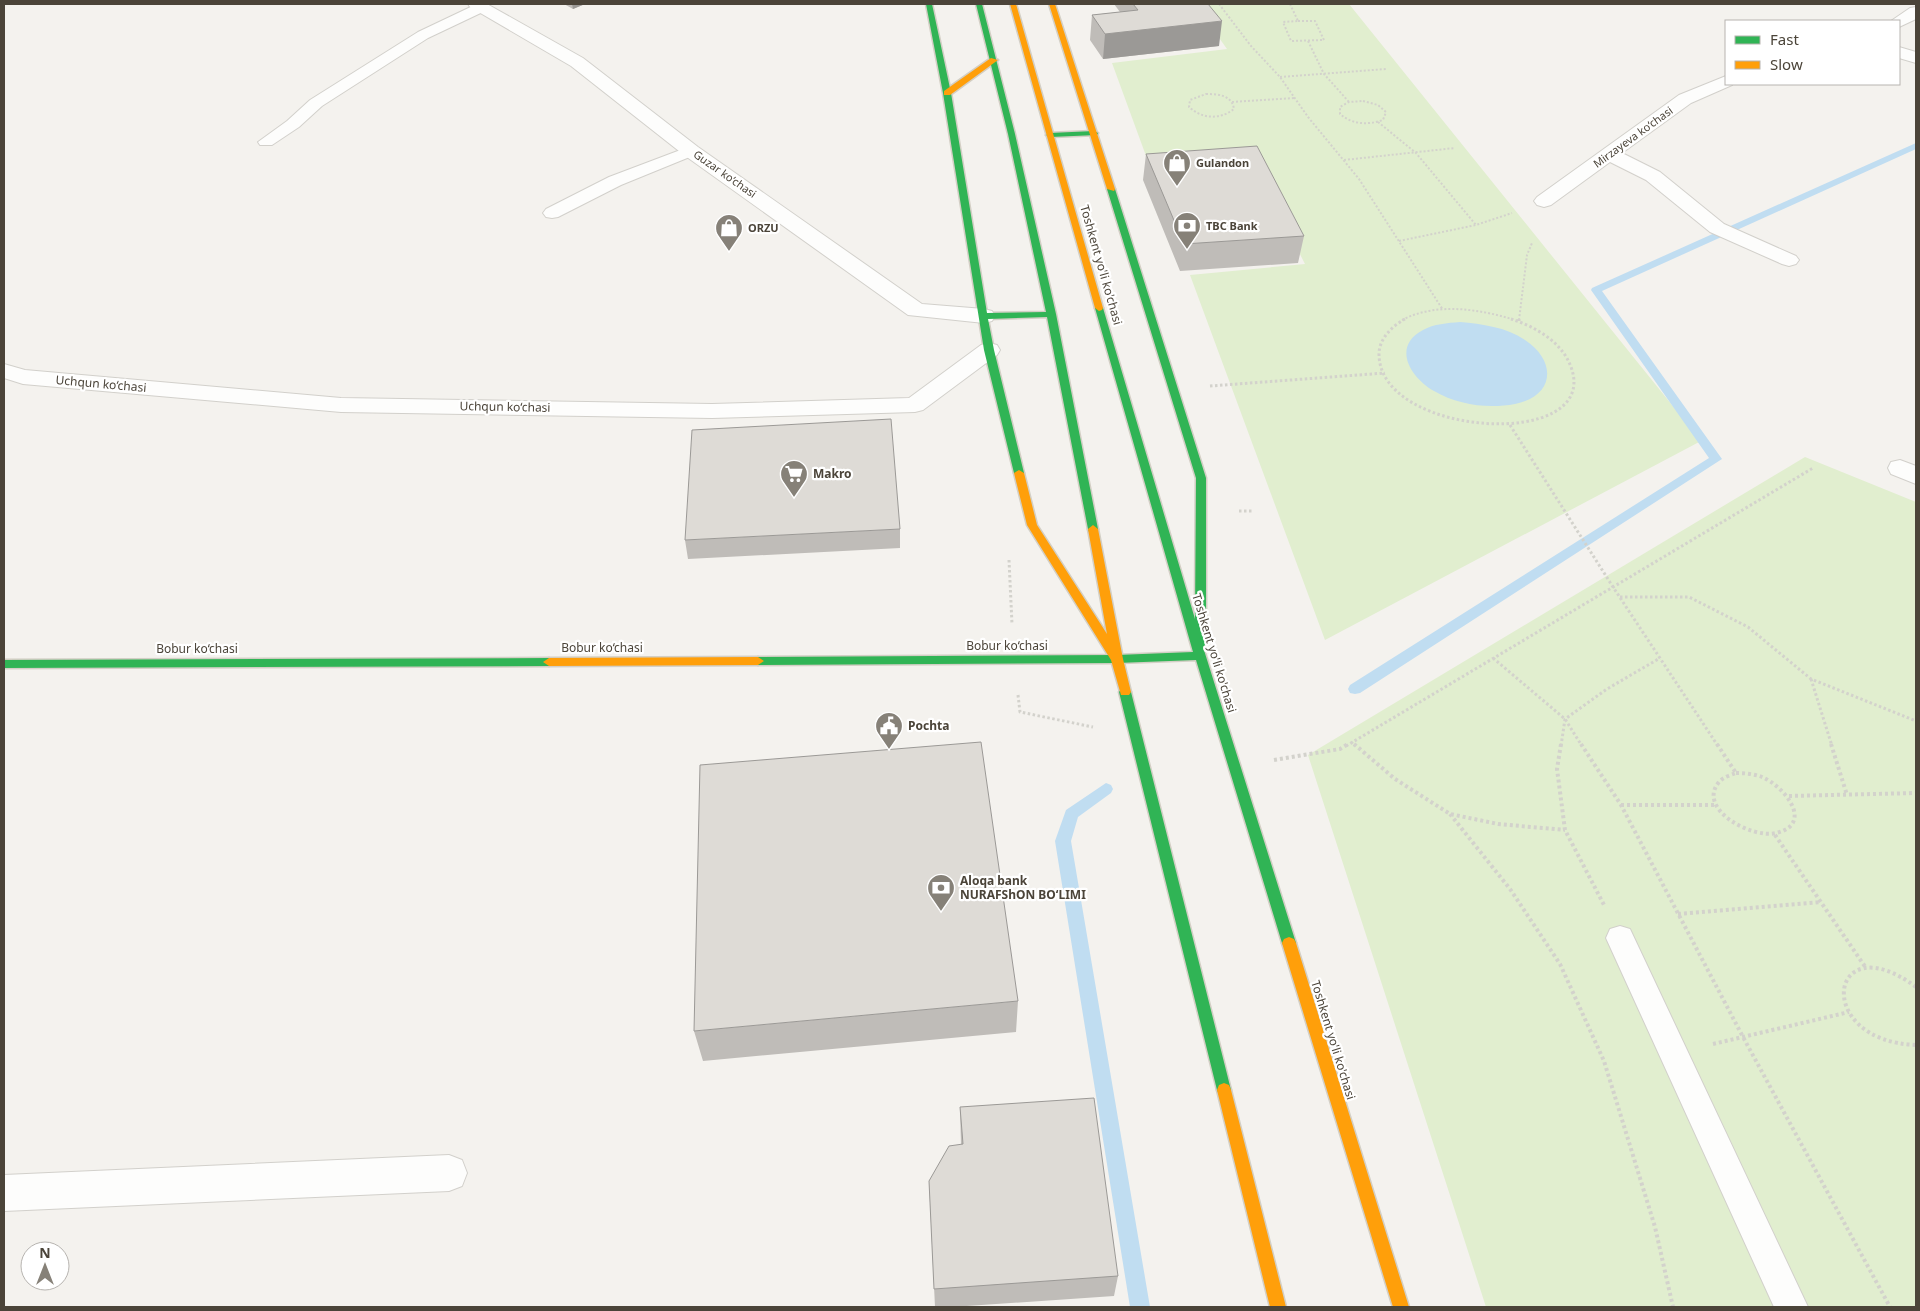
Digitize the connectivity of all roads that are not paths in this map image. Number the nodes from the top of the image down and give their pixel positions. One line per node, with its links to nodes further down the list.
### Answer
1 (929, 4): 12 (main road)
2 (979, 4): 10 (main road)
3 (1013, 4): 14 (main road, Toshkent yo'li ko'chasi)
4 (1052, 4): 13 (main road)
5 (479, 5): 15 (lane); 16 (street, Guzar ko‘chasi)
6 (1916, 12): 7 (street)
7 (1900, 21)
8 (1900, 52): 9 (street)
9 (1916, 58)
10 (994, 60): 12 (main road); 21 (main road)
11 (1725, 80): 17 (street, Mirzayeva ko‘chasi)
12 (947, 93): 22 (main road)
13 (1094, 133): 14 (main road); 25 (main road)
14 (1050, 135): 25 (main road, Toshkent yo'li ko'chasi)
15 (266, 142)
16 (692, 151): 19 (lane); 22 (street, Guzar ko‘chasi)
17 (1609, 154): 18 (street, Mirzayeva ko‘chasi); 20 (street)
18 (1544, 201)
19 (552, 213)
20 (1789, 260)
21 (1052, 314): 22 (main road); 26 (main road)
22 (984, 316): 23 (main road)
23 (989, 350): 24 (street, Uchqun ko‘chasi); 26 (main road)
24 (4, 371)
25 (1200, 656): 26 (main road, Bobur ko‘chasi); 32 (main road, Toshkent yo'li ko'chasi)
26 (1117, 659): 27 (main road, Bobur ko‘chasi); 31 (main road)
27 (4, 664)
28 (1620, 938): 33 (lane)
29 (449, 1173): 30 (street)
30 (4, 1193)
31 (1278, 1307)
32 (1401, 1307)
33 (1792, 1307)

